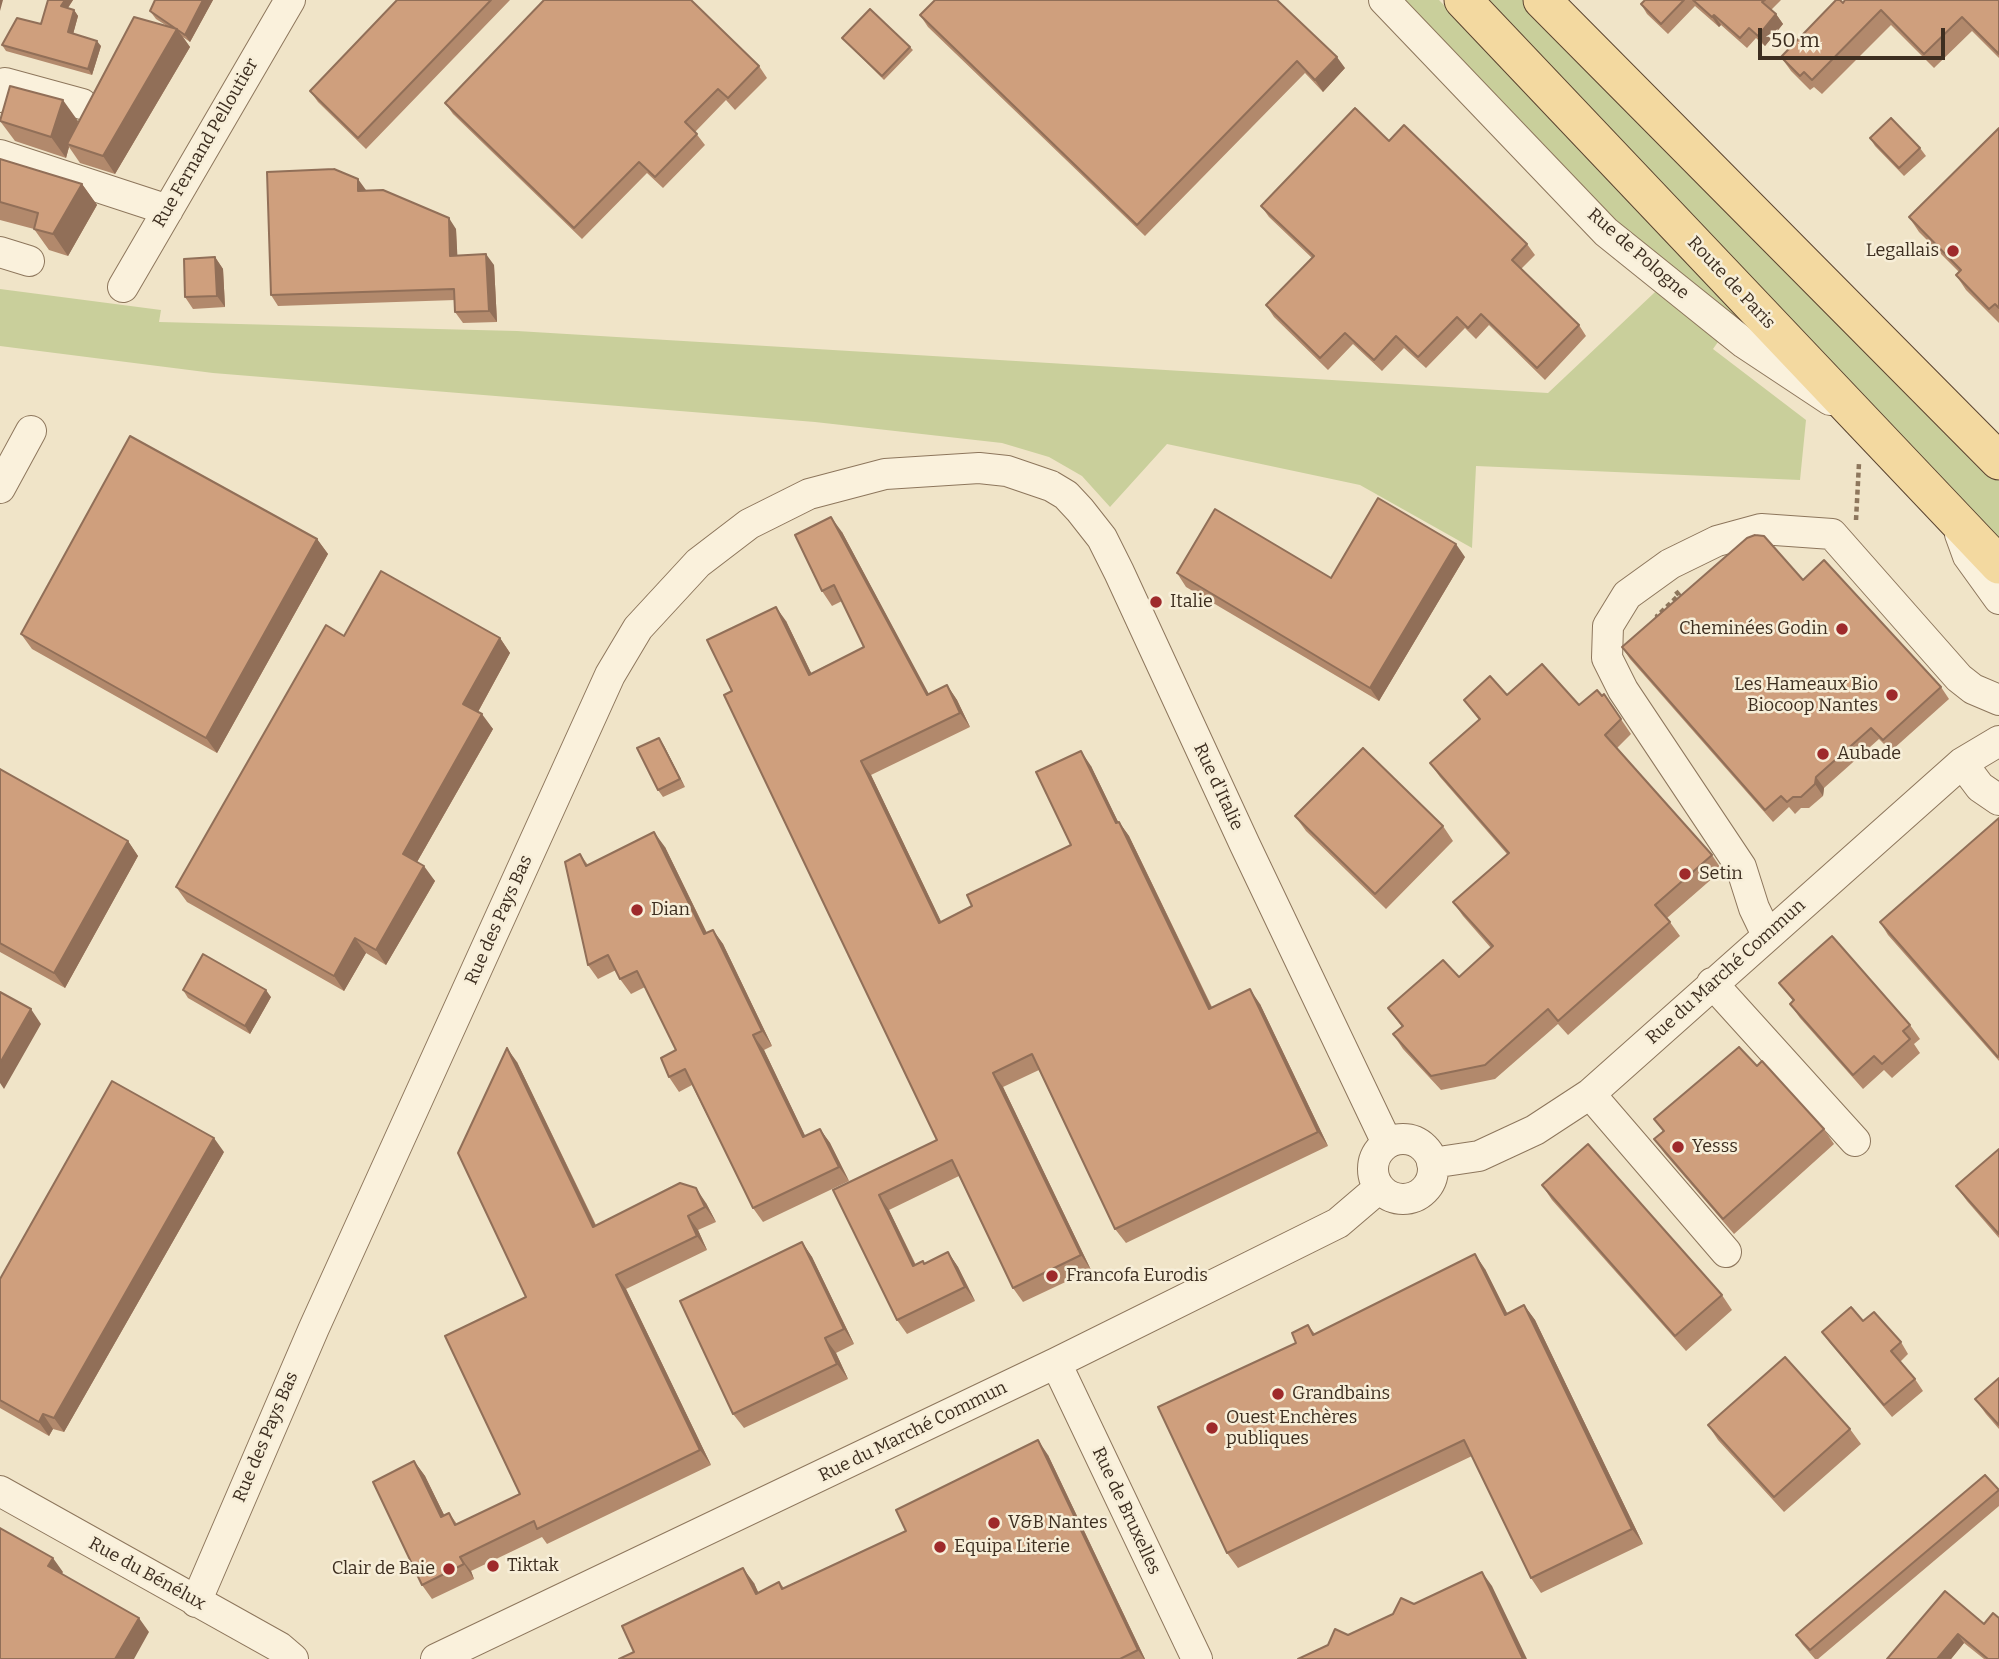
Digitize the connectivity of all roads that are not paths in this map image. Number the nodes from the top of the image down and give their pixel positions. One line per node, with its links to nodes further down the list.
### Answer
1 (289, 0): 8 (street, Rue Fernand Pelloutier)
2 (1384, 0): 12 (street, Rue de Pologne)
3 (1463, 0): 12 (main road, Route de Paris)
4 (1542, 0): 14 (main road)
5 (0, 97): 6 (street)
6 (82, 104)
7 (0, 155): 8 (street)
8 (168, 210): 11 (street, Rue Fernand Pelloutier)
9 (0, 252): 10 (street)
10 (29, 261)
11 (123, 287)
12 (1858, 419): 17 (main road, Route de Paris)
13 (31, 431): 16 (street)
14 (1999, 461)
15 (1007, 471): 28 (street, Rue d'Italie); 34 (street, Rue des Pays Bas)
16 (0, 488)
17 (1956, 521): 18 (main road, Route de Paris); 19 (street)
18 (1999, 565)
19 (1999, 599)
20 (1999, 700): 24 (street)
21 (1999, 741): 22 (street, Rue du Marché Commun)
22 (1962, 762): 23 (street); 24 (street, Rue du Marché Commun)
23 (1999, 800)
24 (1767, 934): 25 (street, Rue du Marché Commun)
25 (1712, 983): 26 (street, Rue du Marché Commun); 27 (street)
26 (1590, 1094): 29 (street, Rue du Marché Commun); 31 (street)
27 (1855, 1141)
28 (1387, 1143): 29 (street); 30 (street)
29 (1432, 1163): 30 (street)
30 (1379, 1188): 32 (street, Rue du Marché Commun)
31 (1726, 1252)
32 (1056, 1363): 36 (street, Rue du Marché Commun); 37 (street, Rue de Bruxelles)
33 (0, 1491): 34 (street, Rue du Bénélux)
34 (196, 1601): 35 (street, Rue du Bénélux)
35 (293, 1659)
36 (436, 1659)
37 (1197, 1659)

